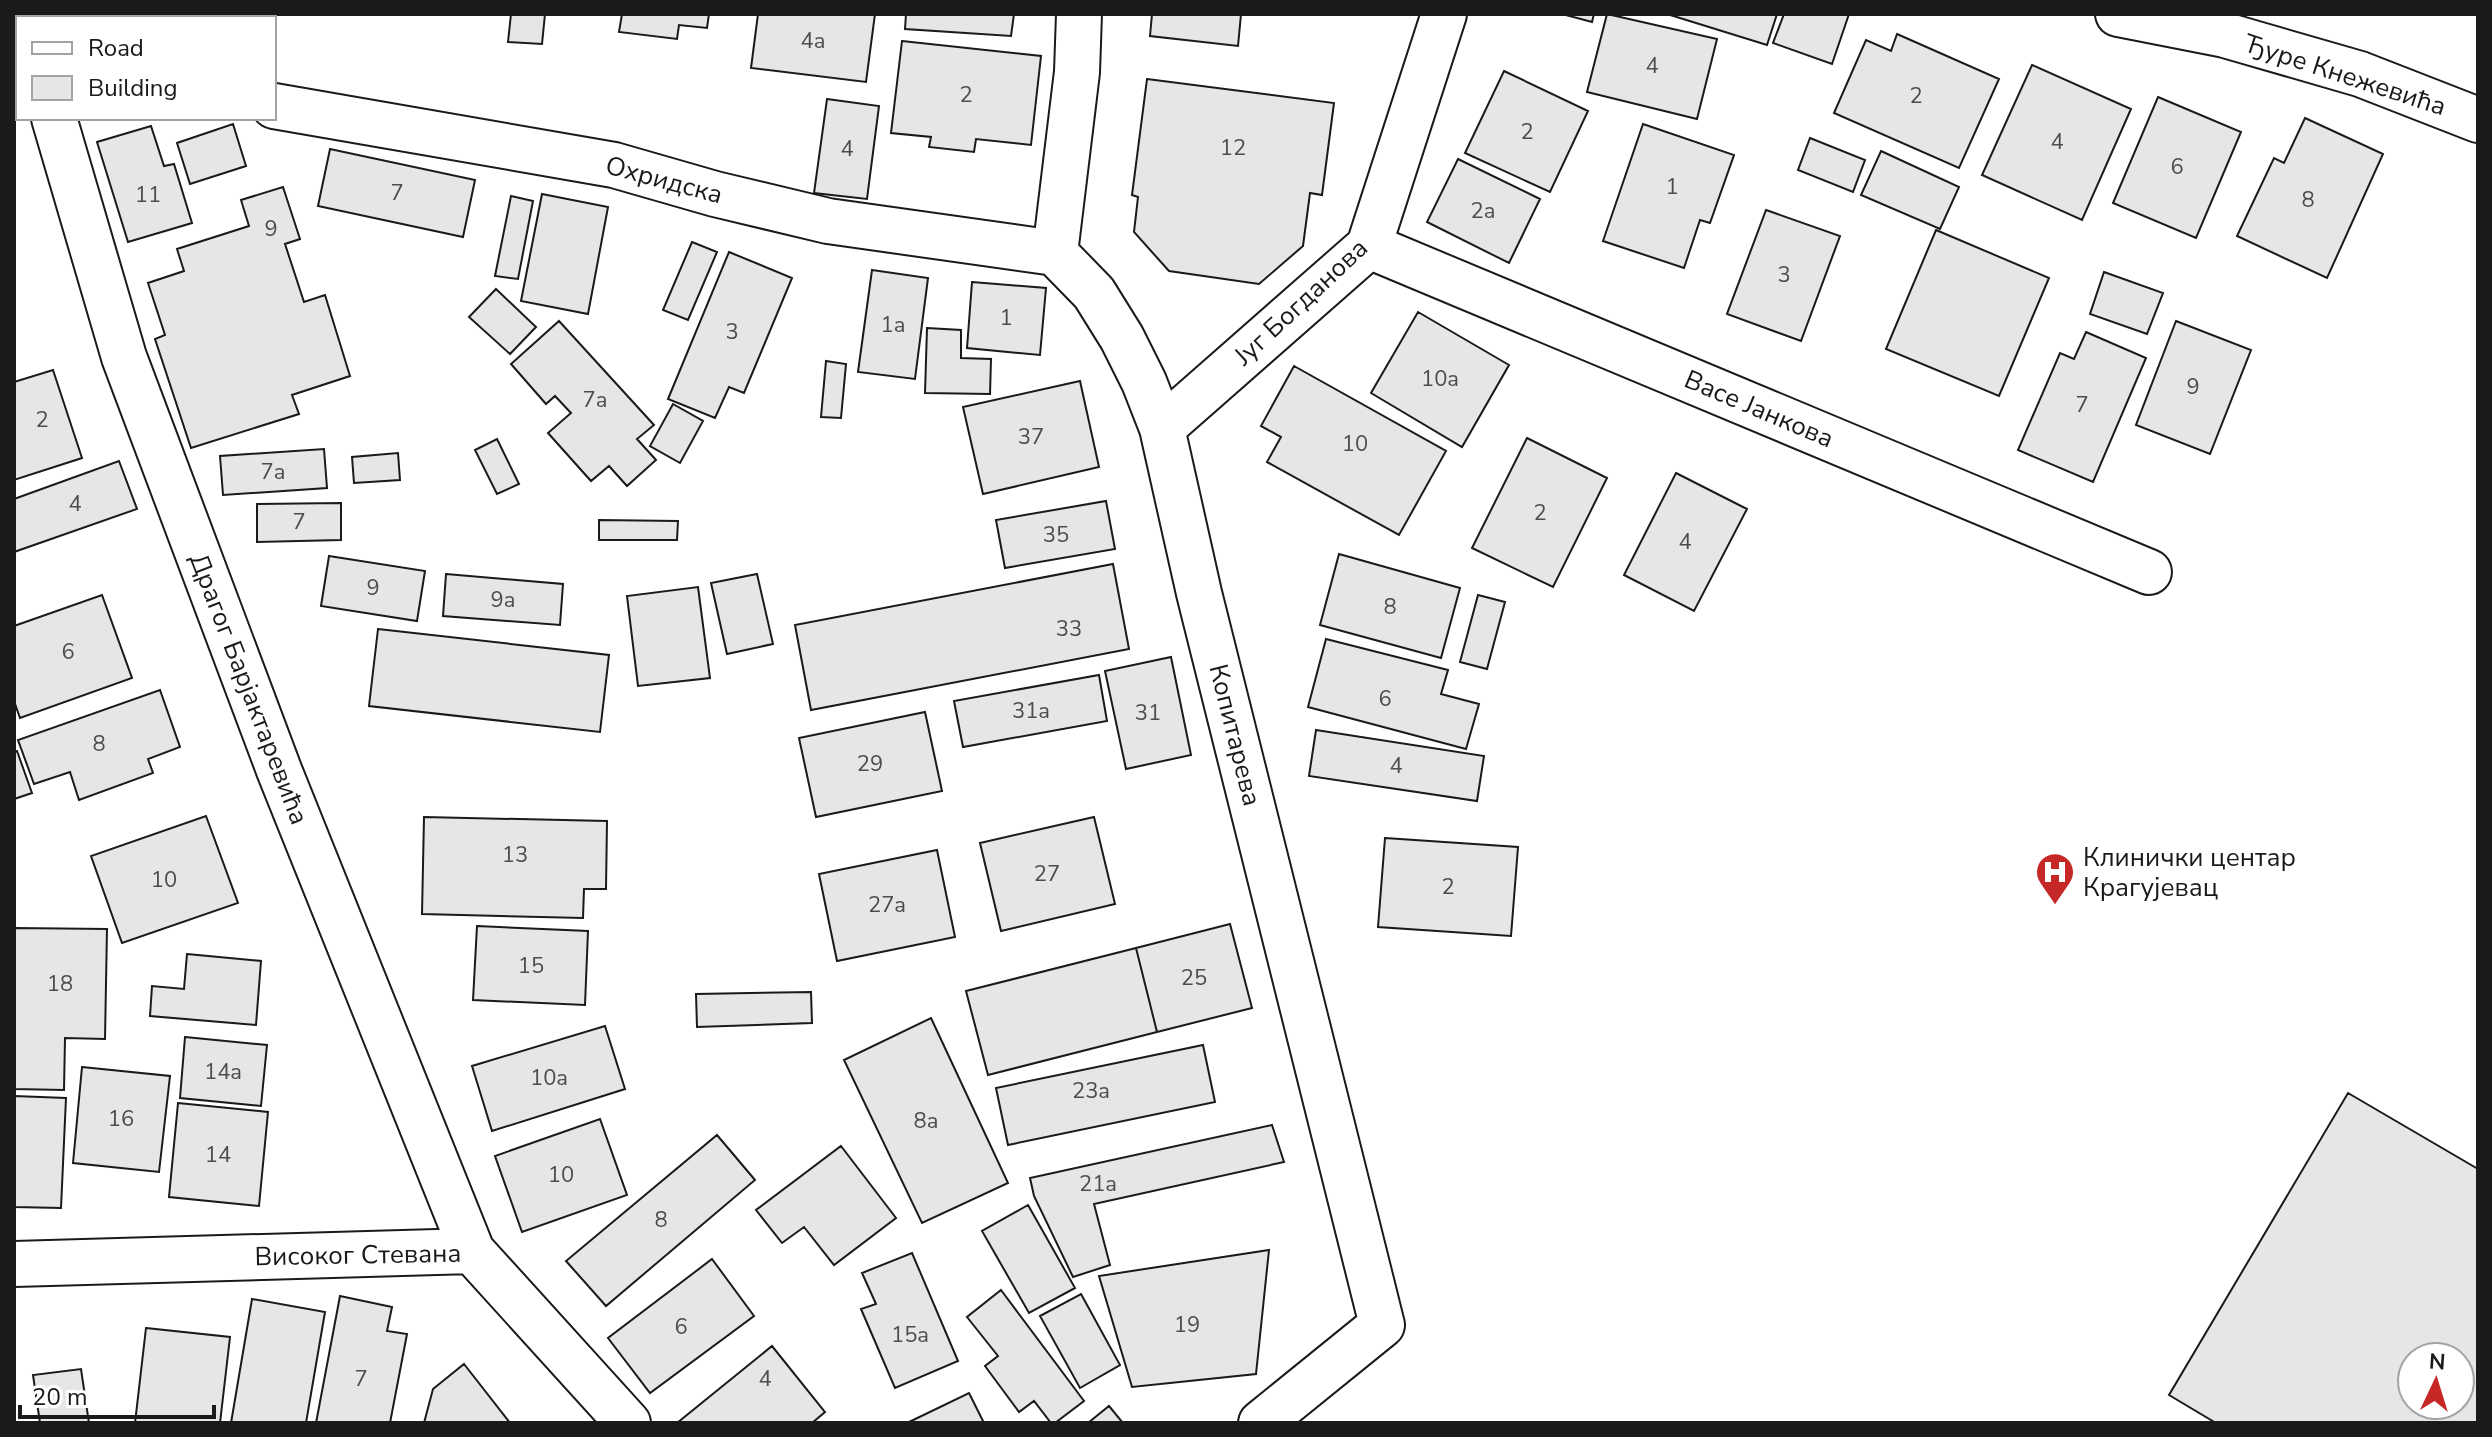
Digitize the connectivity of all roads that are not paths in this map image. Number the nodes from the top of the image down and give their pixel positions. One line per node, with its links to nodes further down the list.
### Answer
1 (1079, 14): 8 (street)
2 (1444, 14): 7 (street, Југ Богданова)
3 (2118, 14): 6 (street, Ђуре Кнежевића)
4 (276, 106): 8 (street, Охридска)
5 (55, 120): 11 (street, Драгог Барјактаревића)
6 (2478, 120)
7 (1369, 246): 9 (street, Југ Богданова); 10 (street, Васе Јанкова)
8 (1055, 253): 9 (street, Копитарева)
9 (1162, 428): 14 (street, Копитарева)
10 (2149, 572)
11 (472, 1251): 12 (street, Високог Стевана); 13 (street, Високог Стевана)
12 (14, 1264)
13 (628, 1423)
14 (1261, 1423)

